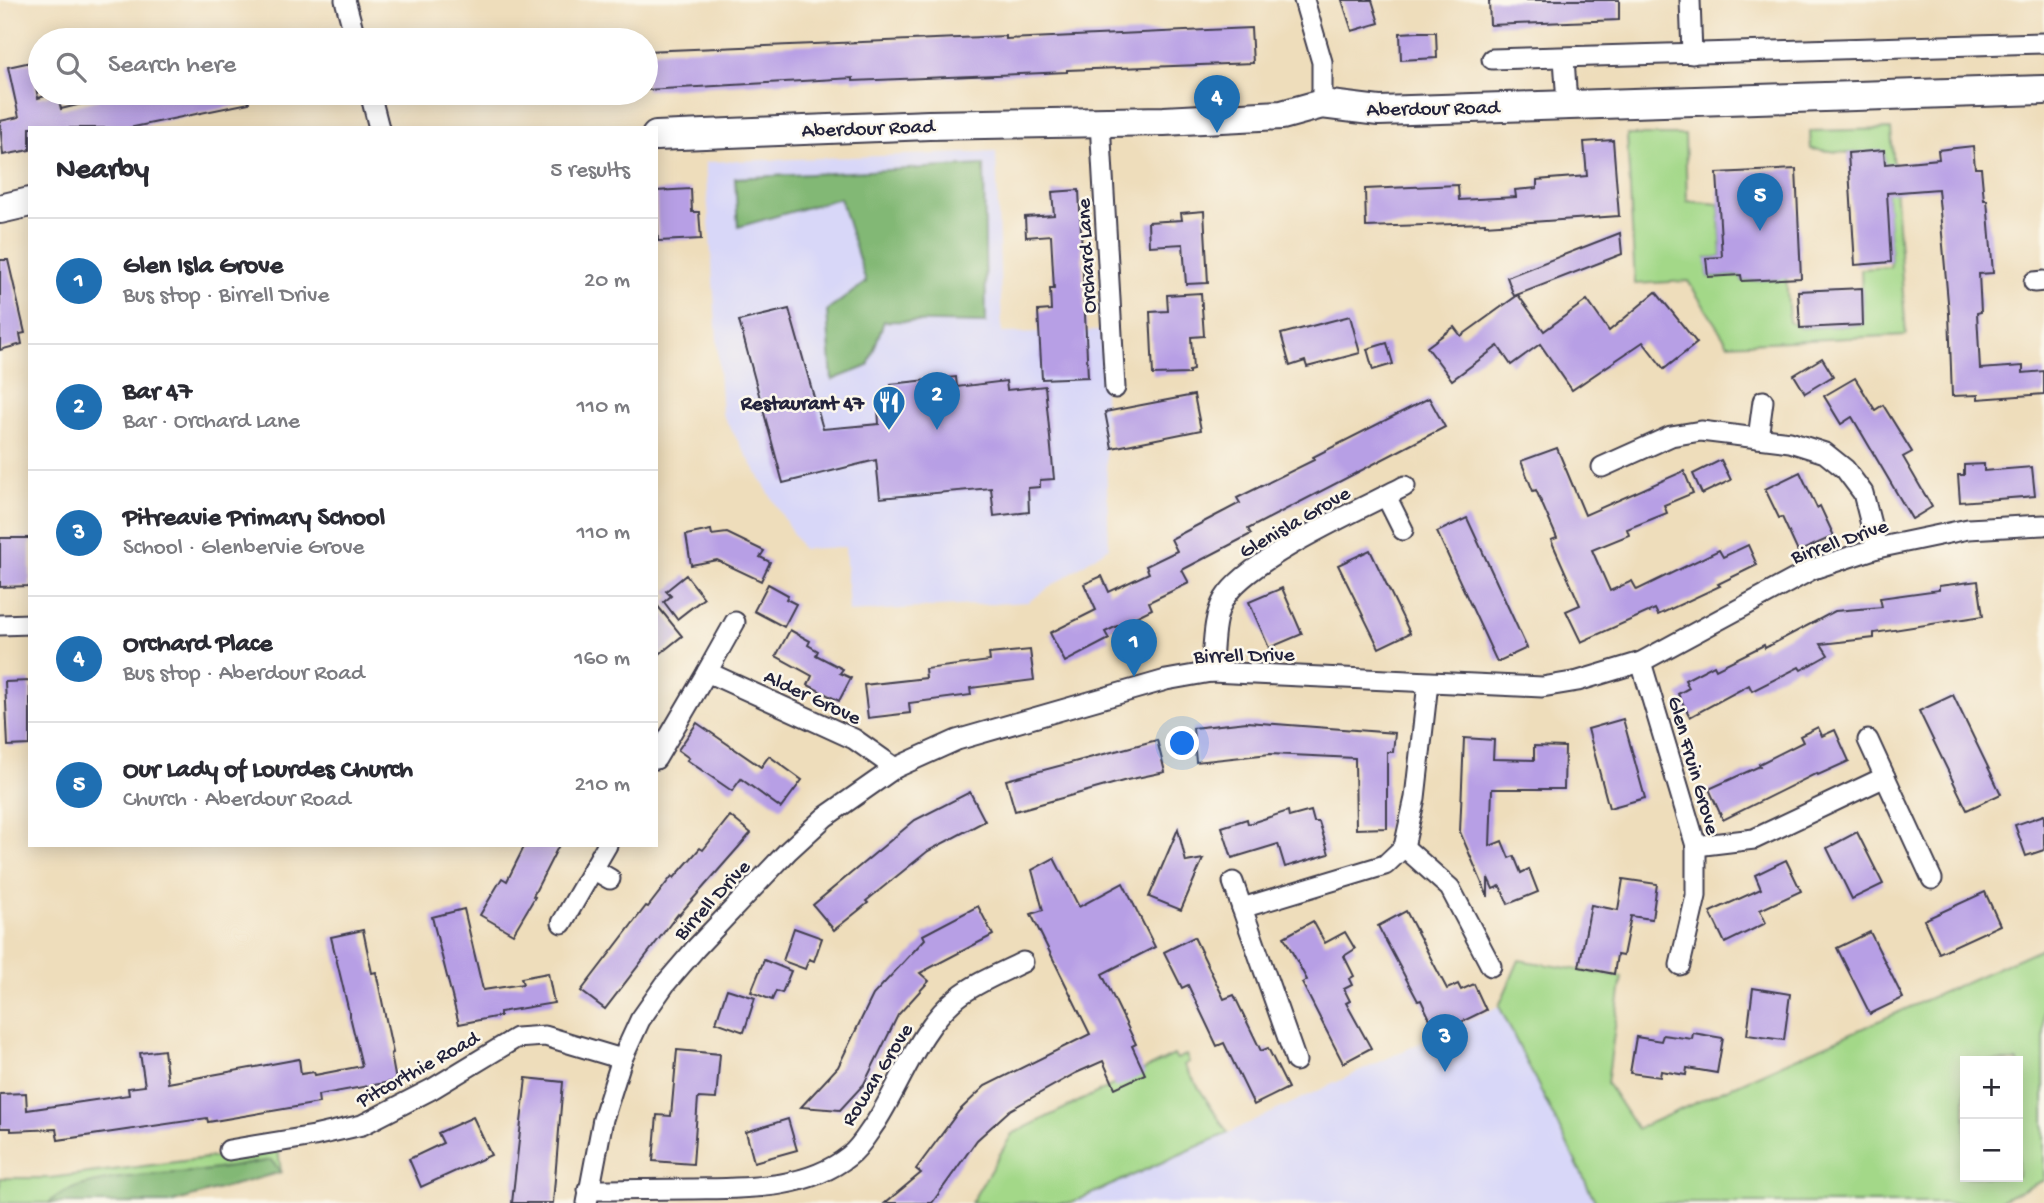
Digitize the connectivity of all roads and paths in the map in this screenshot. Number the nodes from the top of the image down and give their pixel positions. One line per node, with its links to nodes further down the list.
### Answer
1 (345, 0): 4 (street)
2 (1304, 0): 10 (street)
3 (1690, 0): 6 (street)
4 (353, 28)
5 (2044, 43): 6 (street)
6 (1692, 54): 7 (street)
7 (1564, 58): 8 (street); 11 (street)
8 (1492, 59)
9 (2044, 90): 11 (main road, Aberdour Road)
10 (1322, 104): 11 (main road, Aberdour Road); 13 (main road, Aberdour Road)
11 (1567, 104)
12 (373, 105): 14 (street)
13 (1100, 122): 15 (main road, Aberdour Road); 18 (street, Orchard Lane)
14 (378, 126)
15 (658, 136)
16 (28, 202): 17 (main road)
17 (0, 209)
18 (1115, 388)
19 (1763, 401): 20 (street)
20 (1758, 438): 21 (street); 26 (street)
21 (1602, 467)
22 (1405, 486): 23 (street, Glenisla Grove)
23 (1386, 496): 25 (street); 32 (street, Glenisla Grove)
24 (2044, 525): 26 (street, Birrell Drive)
25 (1403, 530)
26 (1877, 548): 30 (street, Birrell Drive)
27 (735, 622): 31 (street)
28 (28, 624): 29 (street)
29 (0, 625)
30 (1641, 662): 33 (street, Birrell Drive); 38 (street, Glen Fruin Grove)
31 (707, 672): 35 (street); 36 (street, Alder Grove)
32 (1211, 672): 33 (street, Birrell Drive); 36 (street, Birrell Drive)
33 (1428, 683): 40 (street)
34 (1868, 740): 37 (street)
35 (658, 757)
36 (895, 768): 48 (street, Birrell Drive)
37 (1885, 777): 38 (street); 41 (street)
38 (1696, 846): 46 (street, Glen Fruin Grove)
39 (607, 847): 44 (street)
40 (1404, 847): 43 (street); 47 (street)
41 (1932, 879)
42 (1233, 882): 43 (street)
43 (1242, 908): 49 (street)
44 (562, 923)
45 (1023, 962): 51 (street, Rowan Grove)
46 (1680, 965)
47 (1491, 966)
48 (622, 1059): 50 (street, Pitcorthie Road); 51 (street, Birrell Drive)
49 (1296, 1061)
50 (229, 1150)
51 (587, 1197)

